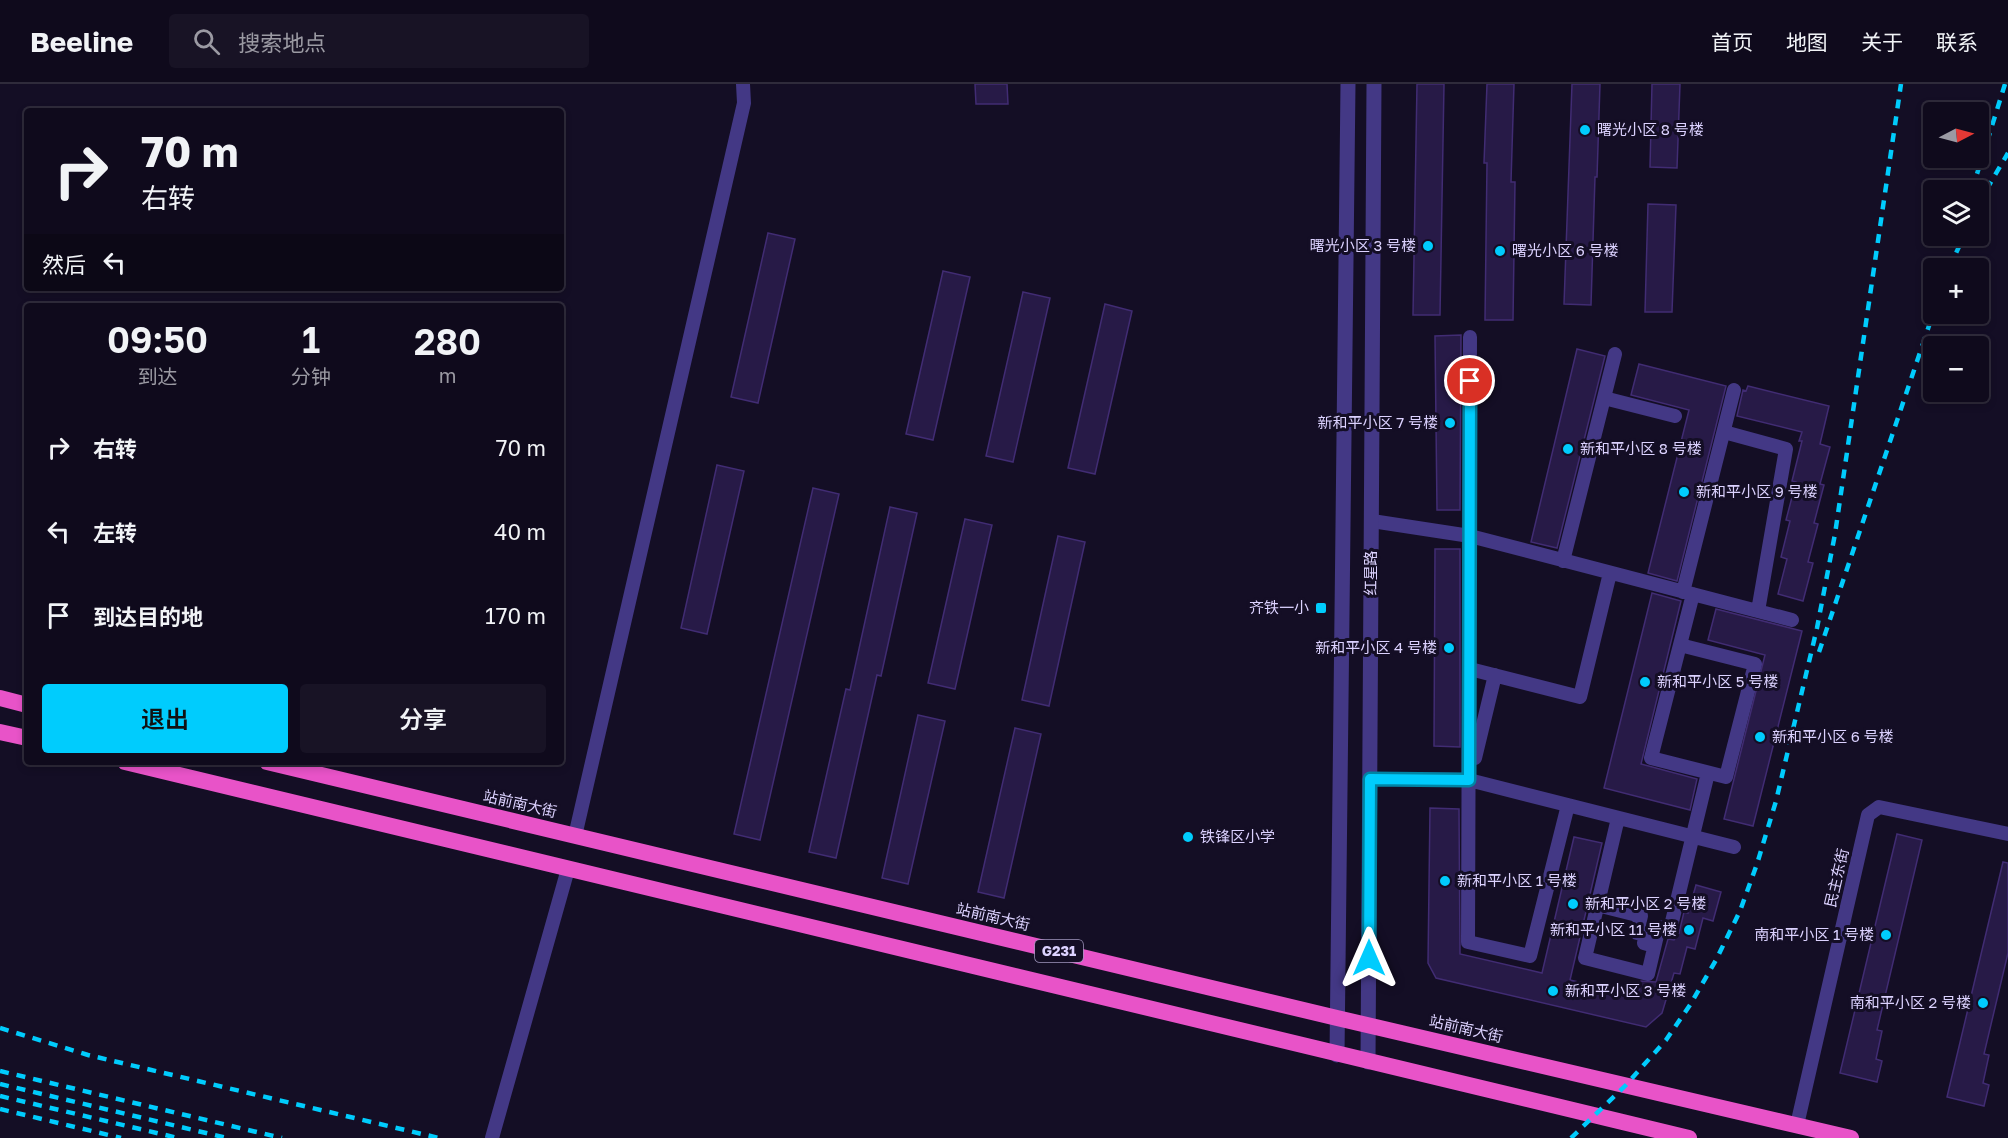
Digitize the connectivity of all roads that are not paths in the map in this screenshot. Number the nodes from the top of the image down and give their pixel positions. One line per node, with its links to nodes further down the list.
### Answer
1 (743, 84): 32 (street)
2 (1348, 84): 38 (street, 红星路)
3 (1374, 84): 10 (street, 红星路)
4 (1470, 337): 11 (street)
5 (1615, 354): 7 (street)
6 (1734, 390): 9 (street)
7 (1604, 398): 8 (street); 12 (street)
8 (1675, 416)
9 (1724, 432): 14 (street); 15 (street)
10 (1372, 521): 11 (street); 27 (street, 红星路)
11 (1470, 536): 12 (street); 18 (street)
12 (1563, 561): 13 (street)
13 (1610, 573): 14 (street); 19 (street)
14 (1688, 593): 15 (street); 17 (street)
15 (1758, 611): 16 (street)
16 (1792, 620)
17 (1680, 645): 26 (street); 26 (street)
18 (1470, 669): 19 (street); 28 (street)
19 (1495, 675): 28 (street)
20 (0, 698): 21 (highway)
21 (24, 704)
22 (0, 732): 23 (highway)
23 (24, 737)
24 (137, 765): 35 (highway, G231)
25 (279, 765): 32 (highway, 站前南大街 / G231)
26 (1708, 773): 33 (street)
27 (1370, 779): 28 (street); 39 (street, 红星路)
28 (1469, 780): 29 (street); 29 (street)
29 (1568, 805): 30 (street)
30 (1618, 818): 33 (street); 36 (street)
31 (2008, 834): 42 (street, 民主东街)
32 (575, 836): 38 (highway, 站前南大街 / G231)
33 (1692, 836): 34 (street); 37 (street)
34 (1734, 847)
35 (568, 869): 40 (highway, G231); 43 (street)
36 (1597, 905): 37 (street); 37 (street)
37 (1654, 946)
38 (1338, 1018): 39 (highway, 站前南大街 / G231); 40 (street, 红星路)
39 (1368, 1025): 41 (street, 红星路); 42 (highway, 站前南大街 / G231)
40 (1337, 1055): 41 (highway, G231)
41 (1368, 1062): 44 (highway, G231)
42 (1797, 1125): 45 (highway, 站前南大街 / G231)
43 (492, 1138)
44 (1689, 1138)
45 (1851, 1138)

